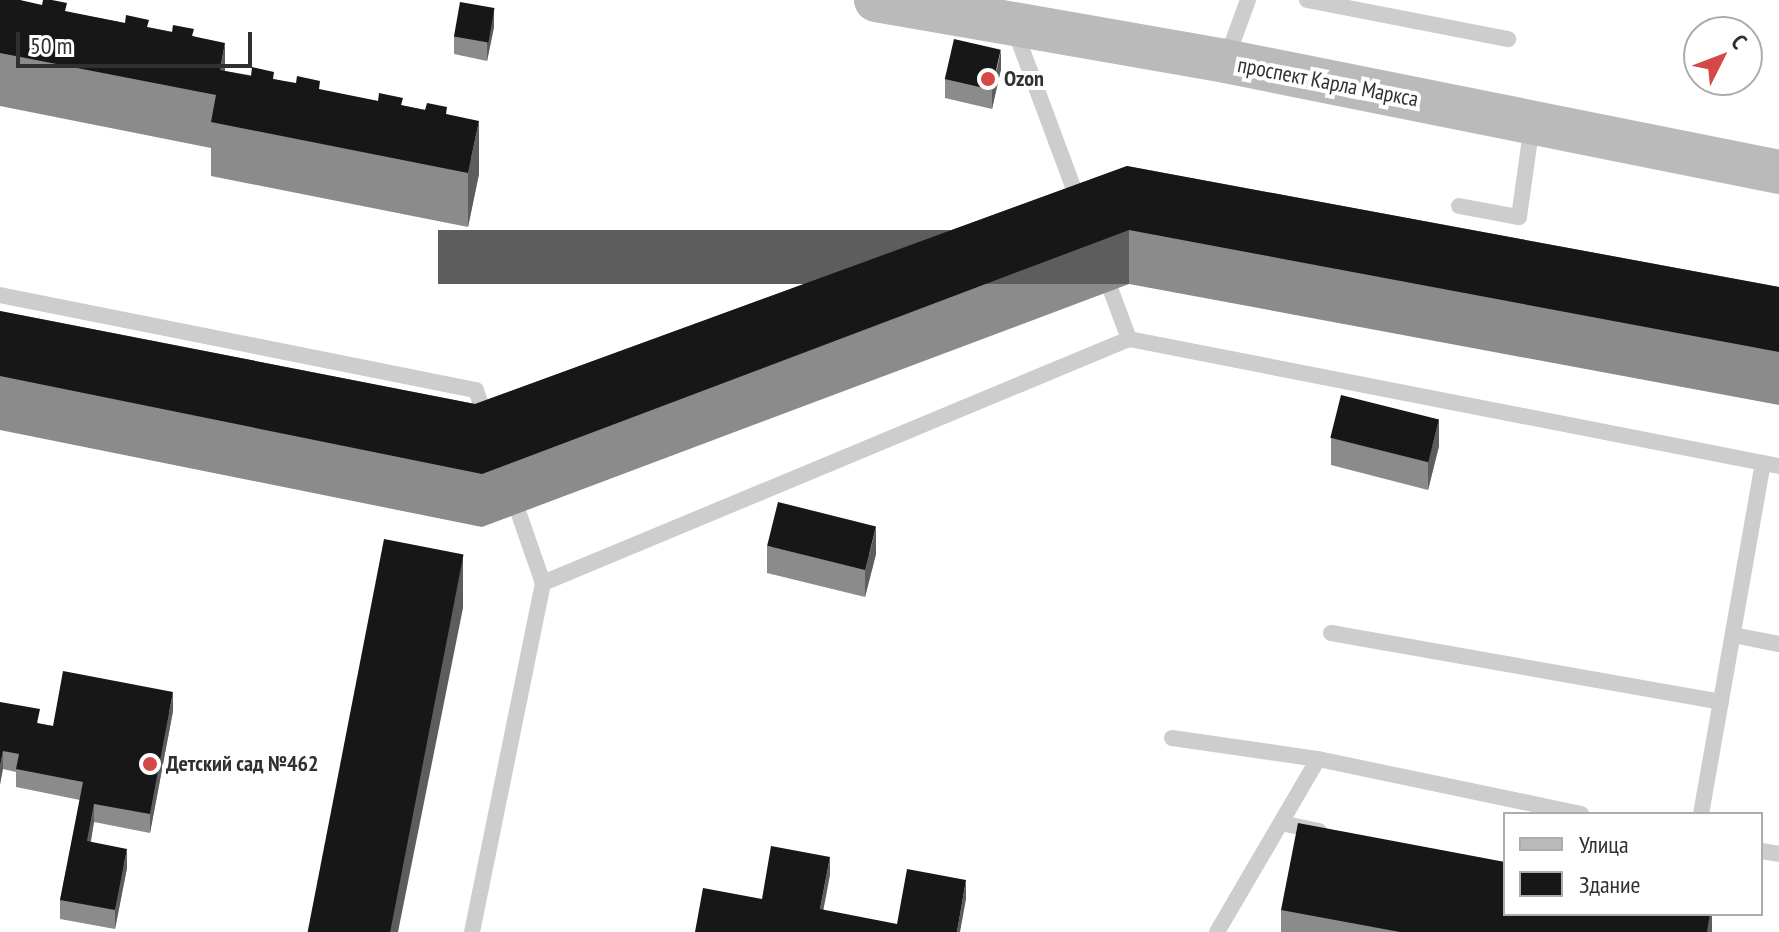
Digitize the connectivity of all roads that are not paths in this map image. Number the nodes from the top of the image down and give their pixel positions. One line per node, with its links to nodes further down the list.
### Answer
1 (876, 0): 4 (main road, проспект Карла Маркса)
2 (1248, 0): 7 (lane)
3 (1307, 0): 6 (lane)
4 (952, 7): 5 (main road, проспект Карла Маркса)
5 (1014, 27): 7 (main road, проспект Карла Маркса); 11 (lane)
6 (1508, 39)
7 (1225, 61): 8 (main road, проспект Карла Маркса)
8 (1532, 122): 9 (main road, проспект Карла Маркса); 10 (lane)
9 (1779, 172)
10 (1459, 206)
11 (1085, 220)
12 (1096, 249): 14 (lane)
13 (0, 295): 15 (lane)
14 (1129, 339): 16 (lane); 18 (lane)
15 (491, 434)
16 (1771, 464): 20 (lane)
17 (507, 479): 18 (lane)
18 (543, 583): 29 (lane)
19 (1331, 633): 22 (lane)
20 (1733, 635): 21 (lane); 22 (lane)
21 (1779, 644)
22 (1721, 702): 26 (lane)
23 (1172, 738): 24 (lane)
24 (1318, 759): 25 (lane); 27 (lane)
25 (1571, 812)
26 (1701, 812)
27 (1281, 823): 28 (lane); 30 (lane)
28 (1341, 835)
29 (472, 932)
30 (1217, 932)

